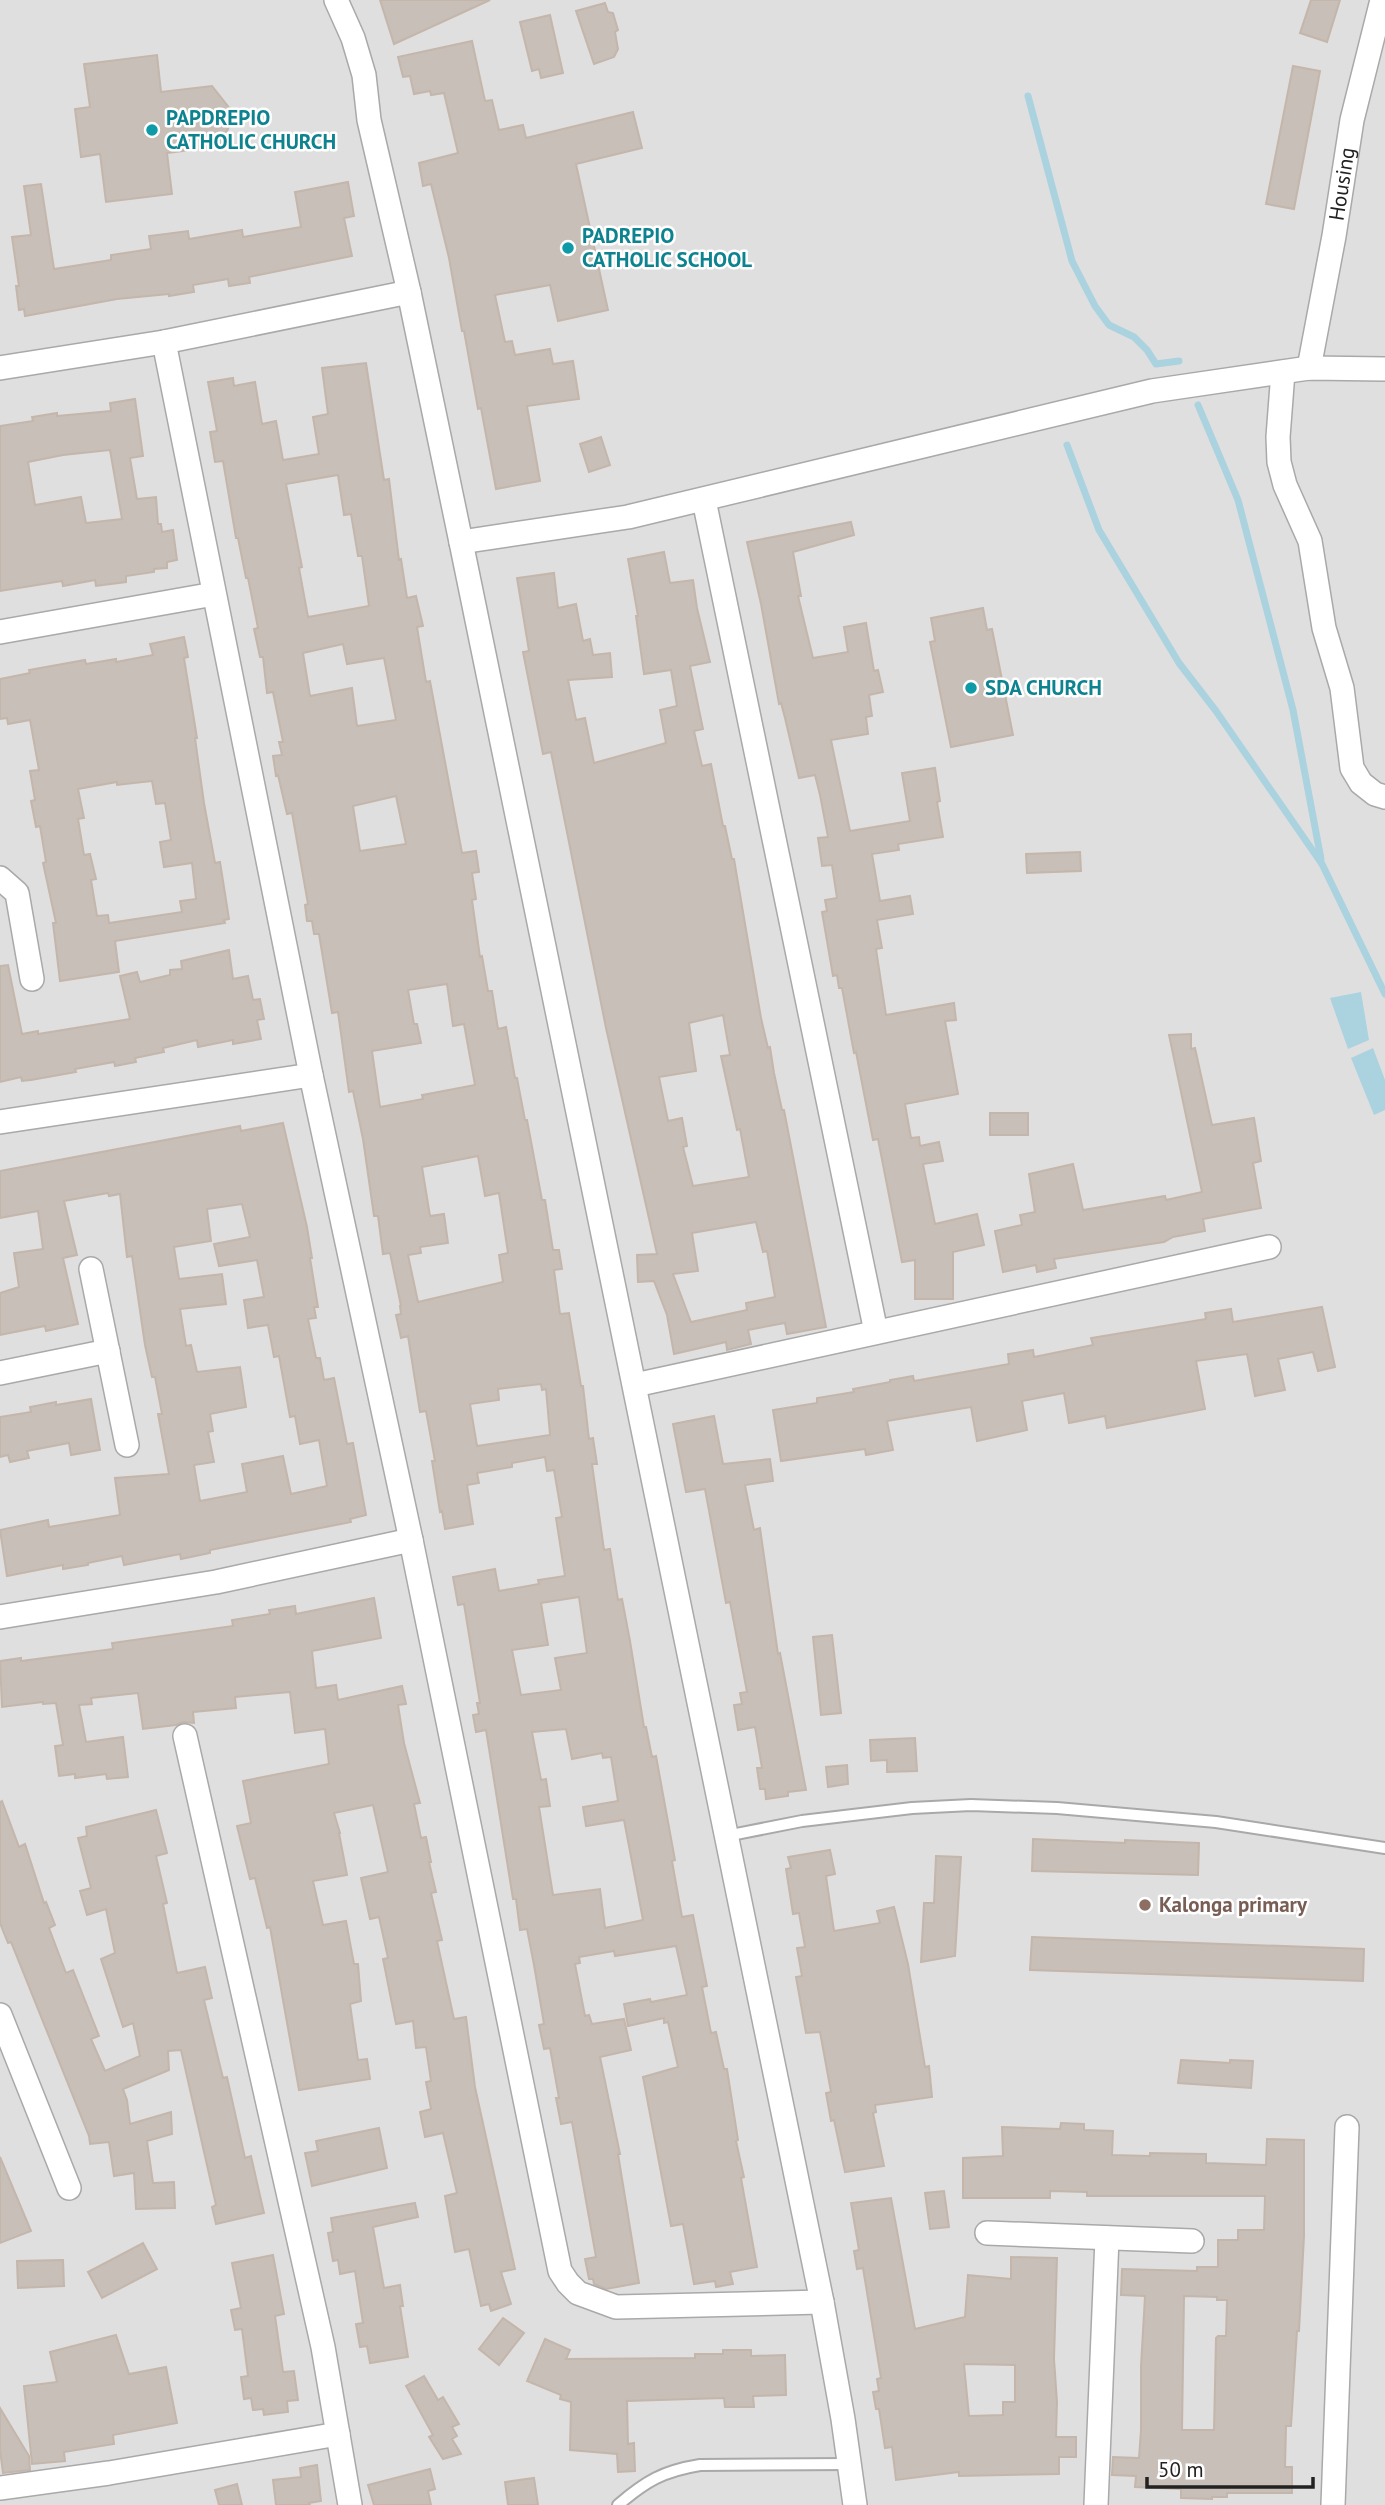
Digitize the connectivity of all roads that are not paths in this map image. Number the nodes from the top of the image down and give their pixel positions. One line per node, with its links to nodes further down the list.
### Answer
1 (336, 0): 3 (street)
2 (1382, 0): 6 (street, Housing)
3 (408, 292): 4 (street); 10 (street)
4 (164, 342): 5 (street); 11 (street)
5 (0, 368)
6 (1308, 368): 7 (street); 8 (street)
7 (1385, 369)
8 (1283, 372): 9 (street); 13 (street)
9 (704, 500): 10 (street); 20 (street)
10 (461, 542): 23 (street)
11 (214, 594): 12 (street); 16 (street)
12 (0, 632)
13 (1385, 797)
14 (0, 878): 15 (street)
15 (32, 979)
16 (311, 1075): 17 (street); 25 (street)
17 (0, 1122)
18 (1269, 1247): 20 (street)
19 (91, 1269): 21 (street)
20 (876, 1332): 23 (street)
21 (108, 1351): 22 (street); 24 (street)
22 (0, 1373)
23 (635, 1385): 28 (street)
24 (127, 1445)
25 (411, 1540): 26 (street); 36 (street)
26 (0, 1617)
27 (185, 1735): 37 (street)
28 (726, 1836): 29 (lane); 36 (street)
29 (1385, 1848)
30 (0, 2015): 32 (street)
31 (1348, 2127): 44 (street)
32 (69, 2188)
33 (987, 2233): 34 (street)
34 (1107, 2238): 35 (street); 43 (street)
35 (1192, 2241)
36 (822, 2302): 38 (street)
37 (338, 2434): 39 (street); 40 (street)
38 (850, 2464): 41 (lane); 42 (street)
39 (0, 2488)
40 (350, 2505)
41 (618, 2505)
42 (855, 2505)
43 (1096, 2505)
44 (1333, 2505)

